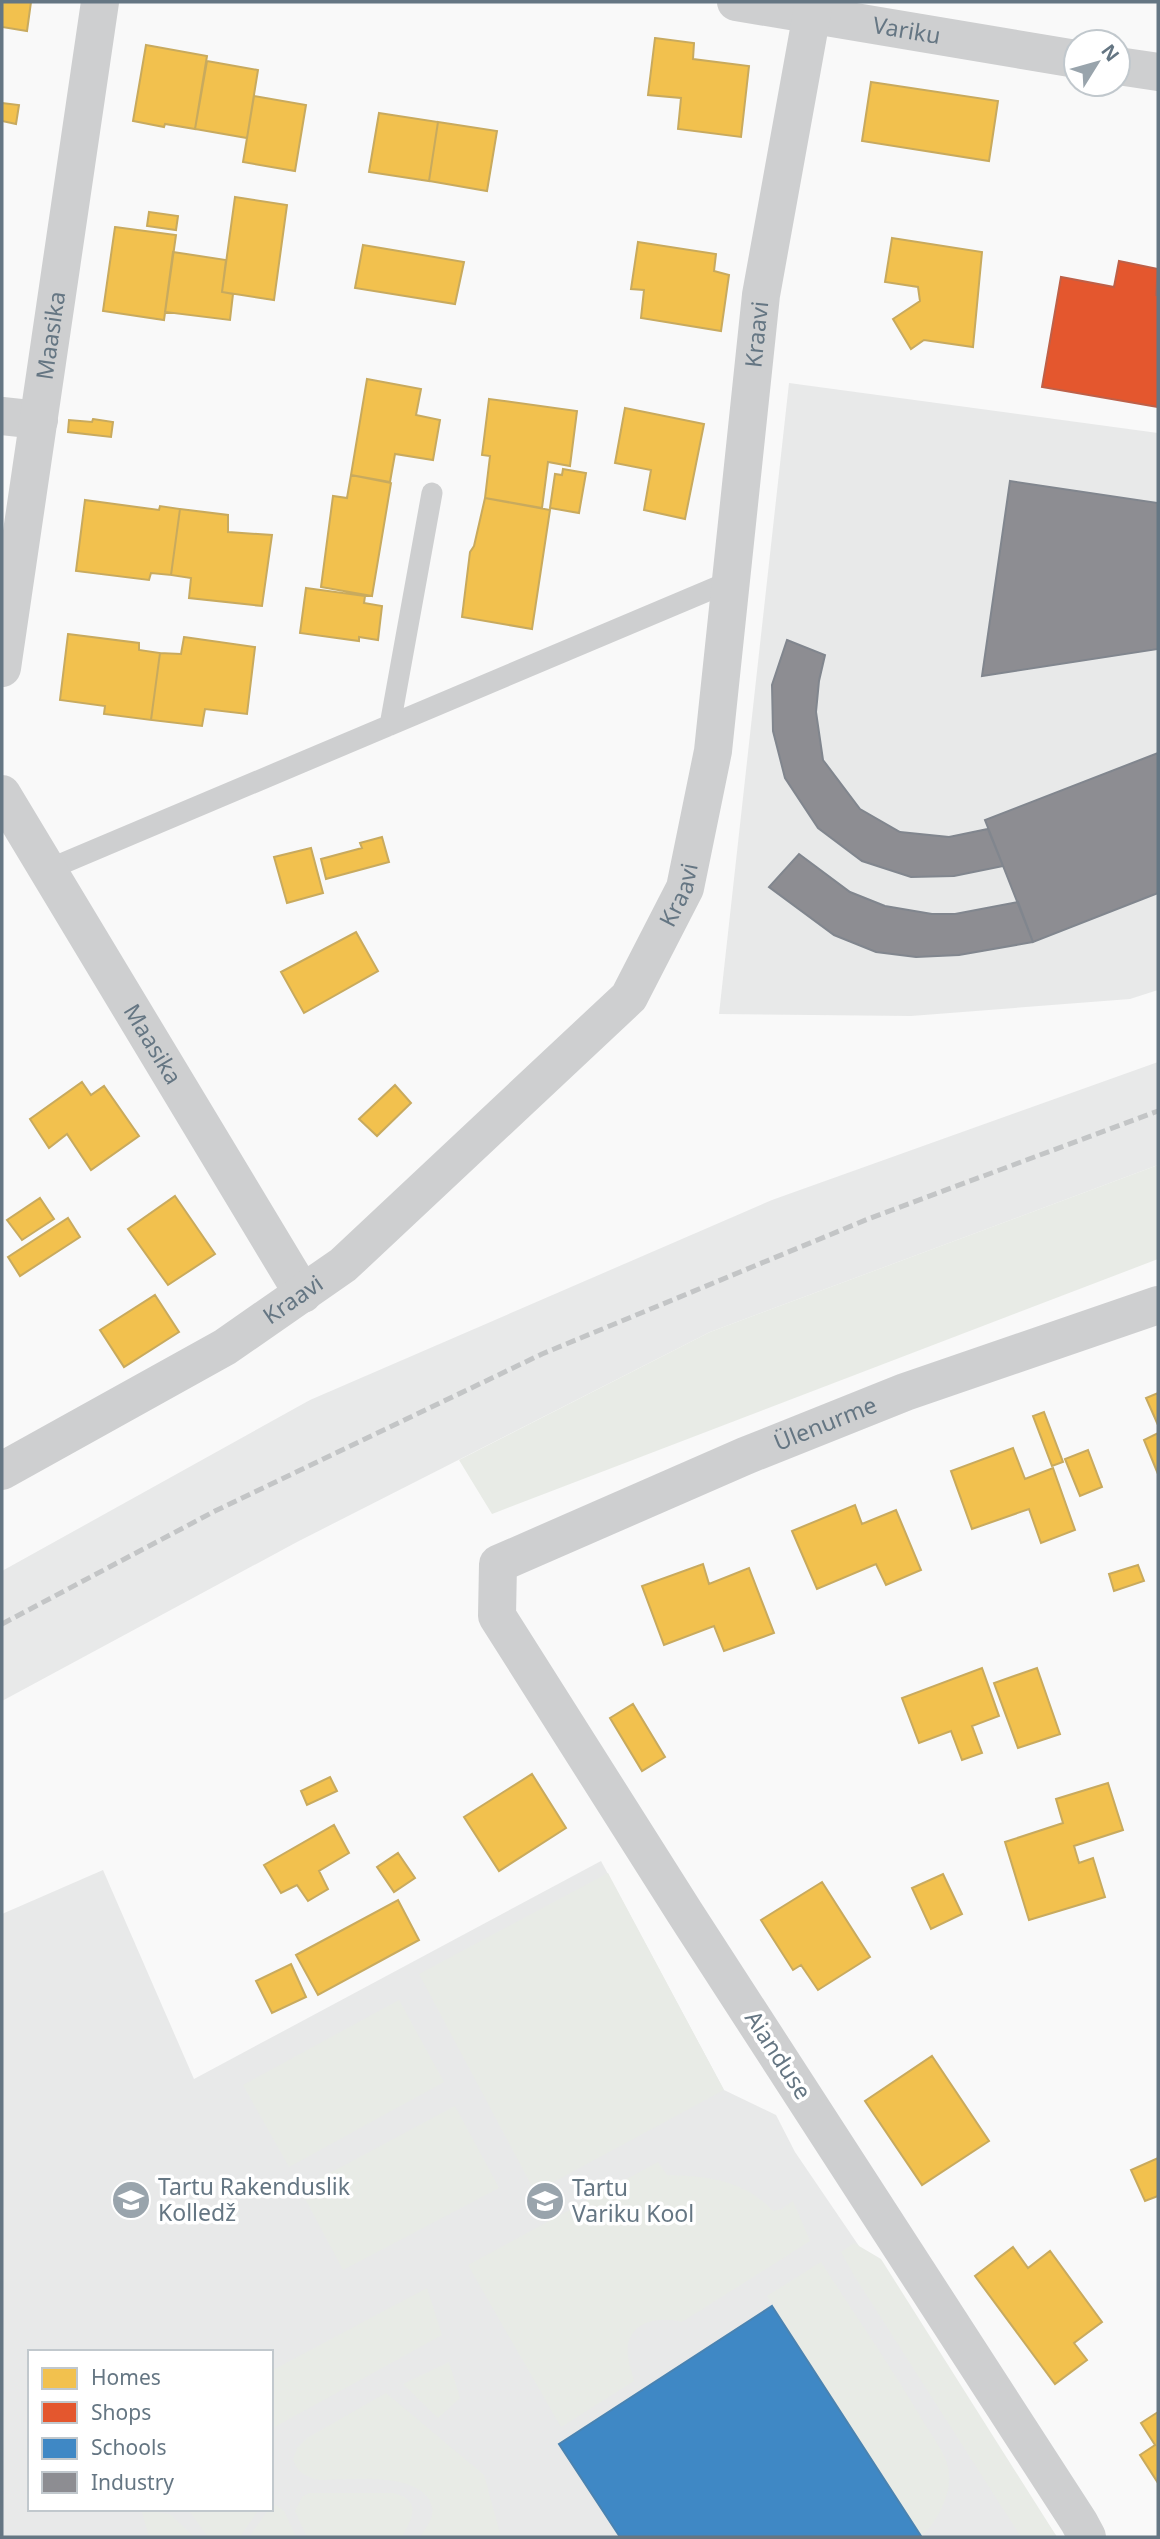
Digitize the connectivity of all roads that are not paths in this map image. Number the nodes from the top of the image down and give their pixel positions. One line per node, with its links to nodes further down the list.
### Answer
1 (100, 2): 7 (street, Maasika)
2 (736, 2): 3 (street, Variku)
3 (813, 9): 4 (street, Variku); 9 (street, Kraavi)
4 (1062, 56)
5 (1132, 68): 6 (street)
6 (1158, 72)
7 (20, 418): 10 (street, Maasika)
8 (432, 493): 11 (lane)
9 (731, 581): 11 (lane); 14 (street, Kraavi)
10 (2, 668)
11 (390, 725): 13 (lane)
12 (2, 794): 13 (street, Maasika)
13 (47, 870): 14 (street, Maasika)
14 (303, 1294): 16 (street, Kraavi)
15 (1158, 1305): 17 (street, Ülenurme)
16 (2, 1471)
17 (498, 1564): 18 (street, Aianduse)
18 (1087, 2537)

